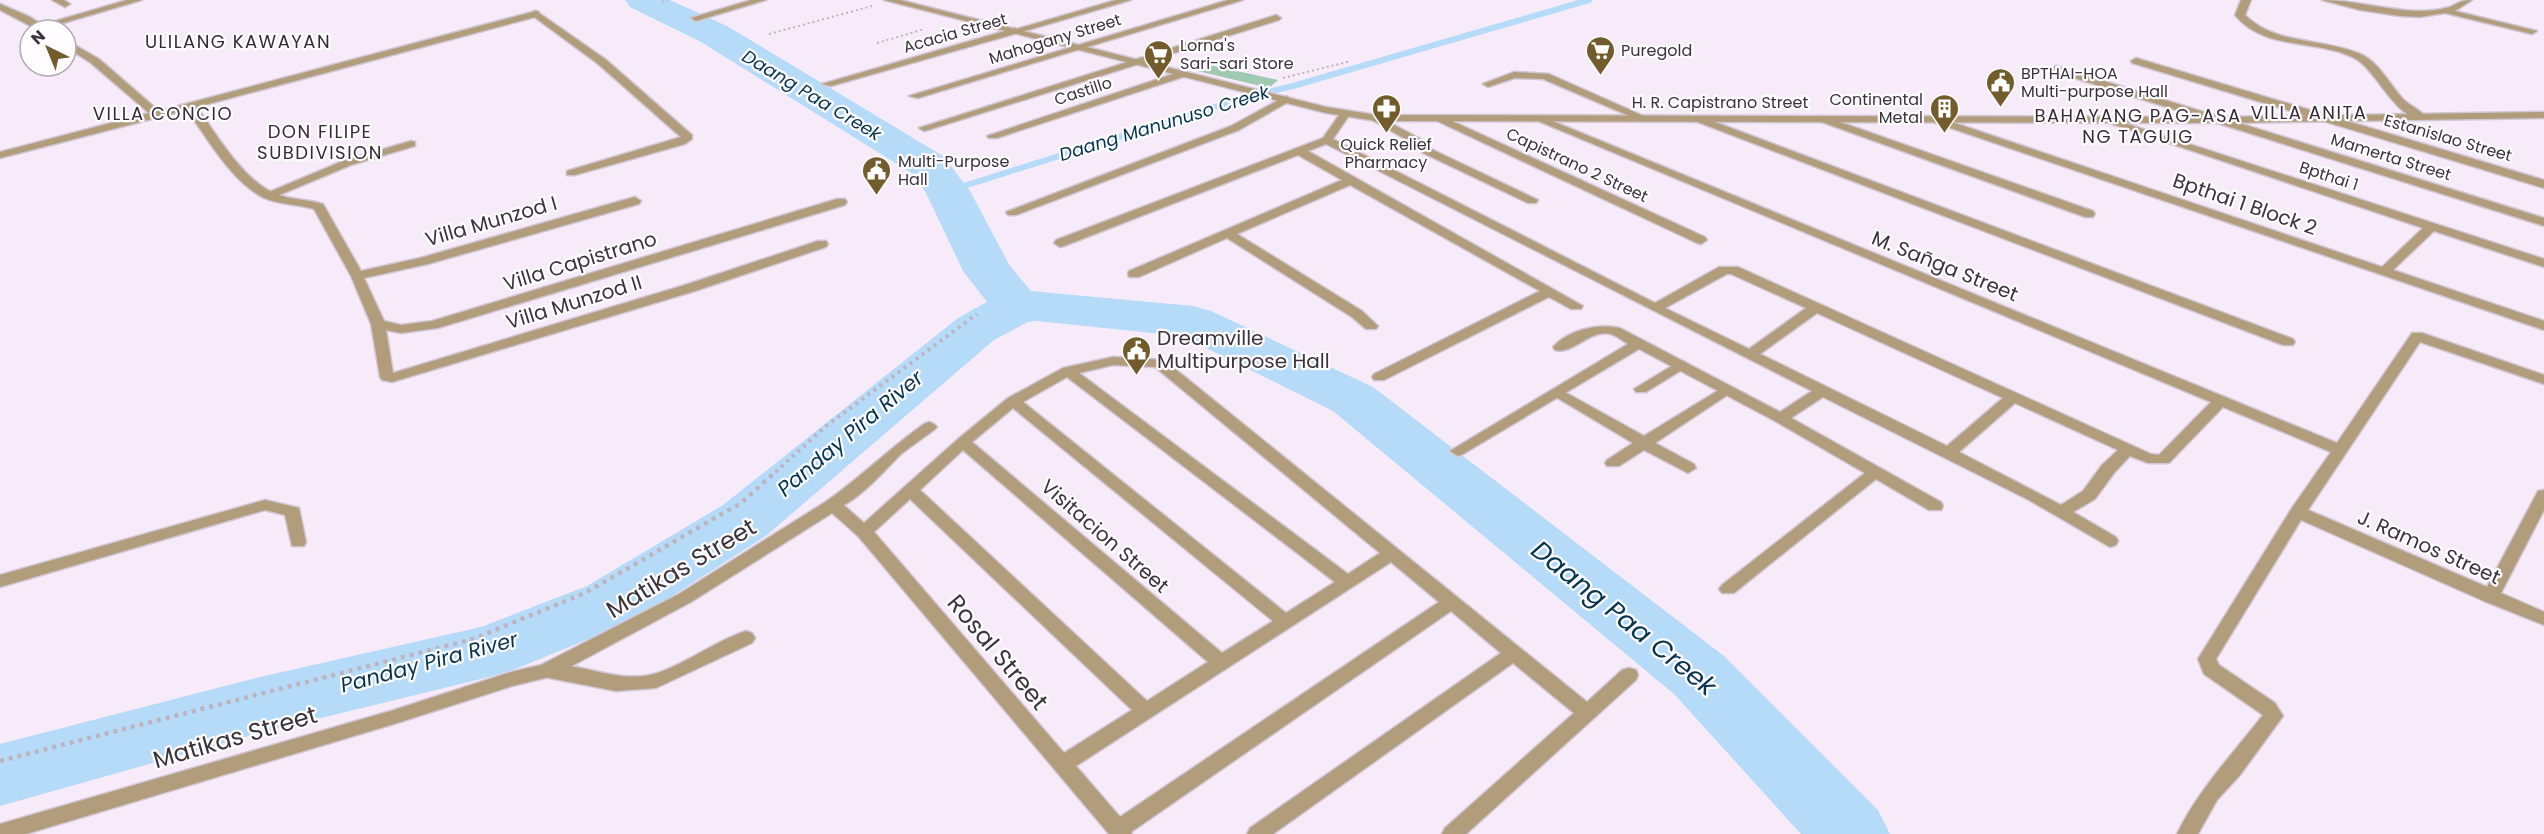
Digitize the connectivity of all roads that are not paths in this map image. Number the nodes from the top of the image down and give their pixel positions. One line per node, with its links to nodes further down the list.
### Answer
1 (137, 0): 12 (street)
2 (761, 0): 13 (street)
3 (889, 0): 15 (street, H. R. Capistrano Street)
4 (1126, 0): 15 (street, Acacia Street)
5 (1238, 0): 17 (street, Mahogany Street)
6 (2247, 0): 31 (street)
7 (2327, 0): 10 (street)
8 (2467, 0): 10 (street)
9 (0, 7): 11 (street)
10 (2449, 12): 16 (street)
11 (23, 18)
12 (77, 18)
13 (696, 18)
14 (1276, 18): 20 (street)
15 (1015, 31): 17 (street, H. R. Capistrano Street); 23 (street, Acacia Street)
16 (2532, 31)
17 (1077, 47): 20 (street, H. R. Capistrano Street); 25 (street, Mahogany Street)
18 (78, 51): 30 (street)
19 (2136, 61): 36 (street, Estanislao Street)
20 (1137, 63): 22 (street, H. R. Capistrano Street); 42 (street)
21 (2056, 69): 41 (street, Mamerta Street)
22 (1182, 74): 26 (street, H. R. Capistrano Street); 43 (street, Castillo)
23 (827, 84)
24 (1488, 84): 35 (street)
25 (914, 96)
26 (1286, 99): 28 (street, H. R. Capistrano Street); 55 (street)
27 (191, 107): 30 (street); 48 (street); 51 (street)
28 (1345, 114): 32 (street, H. R. Capistrano Street); 44 (street)
29 (2544, 115): 31 (street, H. R. Capistrano Street)
30 (158, 116): 47 (street)
31 (2420, 116): 36 (street, H. R. Capistrano Street)
32 (1376, 118): 33 (street, H. R. Capistrano Street); 52 (street)
33 (1439, 118): 34 (street, H. R. Capistrano Street); 60 (street, Capistrano 2 Street)
34 (1536, 118): 35 (street, H. R. Capistrano Street); 87 (street, M. Sañga Street)
35 (1643, 118): 37 (street, H. R. Capistrano Street)
36 (2323, 118): 41 (street, H. R. Capistrano Street); 50 (street, Estanislao Street)
37 (1698, 119): 38 (street, H. R. Capistrano Street); 74 (street)
38 (1823, 119): 39 (street, H. R. Capistrano Street); 56 (street)
39 (1934, 119): 40 (street, H. R. Capistrano Street); 64 (street, Bpthai 1 Block 2)
40 (2105, 120): 41 (street, H. R. Capistrano Street); 58 (street, Bpthai 1)
41 (2216, 120): 57 (street, Mamerta Street)
42 (924, 128)
43 (993, 136)
44 (1327, 140): 46 (street); 70 (street)
45 (411, 144): 51 (street)
46 (1298, 150): 49 (street); 62 (street)
47 (0, 155)
48 (571, 173)
49 (1349, 181): 59 (street); 67 (street)
50 (2544, 184)
51 (268, 195): 66 (street)
52 (1532, 200)
53 (635, 201): 66 (street, Villa Munzod I)
54 (842, 202): 71 (street, Villa Capistrano)
55 (1012, 212)
56 (2089, 214)
57 (2544, 222)
58 (2432, 226): 63 (street, Bpthai 1); 64 (street)
59 (1228, 234): 65 (street); 72 (street)
60 (1701, 240)
61 (822, 243): 71 (street, Villa Munzod II)
62 (1060, 243)
63 (2544, 263)
64 (2384, 272): 73 (street, Bpthai 1 Block 2)
65 (1134, 274)
66 (357, 276): 71 (street)
67 (1548, 292): 68 (street); 80 (street)
68 (1576, 306)
69 (1816, 307): 70 (street); 77 (street); 86 (street)
70 (1654, 308): 77 (street)
71 (378, 324)
72 (1371, 326)
73 (2544, 326)
74 (2288, 342)
75 (1639, 344): 76 (street); 78 (street); 85 (street)
76 (1560, 347)
77 (1750, 355): 84 (street)
78 (1680, 365): 82 (street); 83 (street)
79 (1068, 370): 88 (street); 109 (street); 111 (street)
80 (1379, 377)
81 (2544, 380): 94 (street)
82 (1641, 389)
83 (1726, 389): 89 (street); 92 (street)
84 (1823, 390): 89 (street); 96 (street)
85 (1556, 393): 92 (street); 95 (street)
86 (2013, 397): 93 (street); 96 (street)
87 (2220, 400): 93 (street); 94 (street, M. Sañga Street)
88 (1013, 401): 91 (street); 116 (street)
89 (1780, 418): 99 (street)
90 (929, 427): 102 (street, Matikas Street)
91 (963, 442): 100 (street); 119 (street, Visitacion Street)
92 (1642, 442): 97 (street); 98 (street)
93 (2128, 449): 104 (street)
94 (2340, 450): 105 (street)
95 (1458, 451)
96 (1949, 453): 104 (street)
97 (1612, 463)
98 (1688, 468)
99 (1877, 471): 103 (street); 112 (street)
100 (910, 490): 106 (street); 122 (street)
101 (2544, 495): 113 (street)
102 (833, 505): 106 (street, Rosal Street); 120 (street, Matikas Street)
103 (1935, 506)
104 (2061, 512): 107 (street)
105 (2298, 512): 113 (street, J. Ramos Street); 129 (street)
106 (864, 532): 124 (street, Rosal Street)
107 (2110, 541)
108 (298, 542): 110 (street)
109 (1393, 553): 111 (street); 114 (street)
110 (0, 581)
111 (1348, 583): 116 (street)
112 (1728, 590)
113 (2490, 597): 115 (street, J. Ramos Street)
114 (1450, 603): 118 (street); 125 (street)
115 (2544, 619)
116 (1285, 621): 119 (street)
117 (747, 638): 120 (street)
118 (1513, 654): 123 (street); 127 (street)
119 (1221, 663): 122 (street)
120 (546, 671): 126 (street, Matikas Street)
121 (1629, 675): 123 (street)
122 (1146, 711): 124 (street)
123 (1587, 713): 128 (street)
124 (1061, 765): 125 (street, Rosal Street)
125 (1120, 832)
126 (0, 833)
127 (1257, 834)
128 (1452, 834)
129 (2187, 834)

